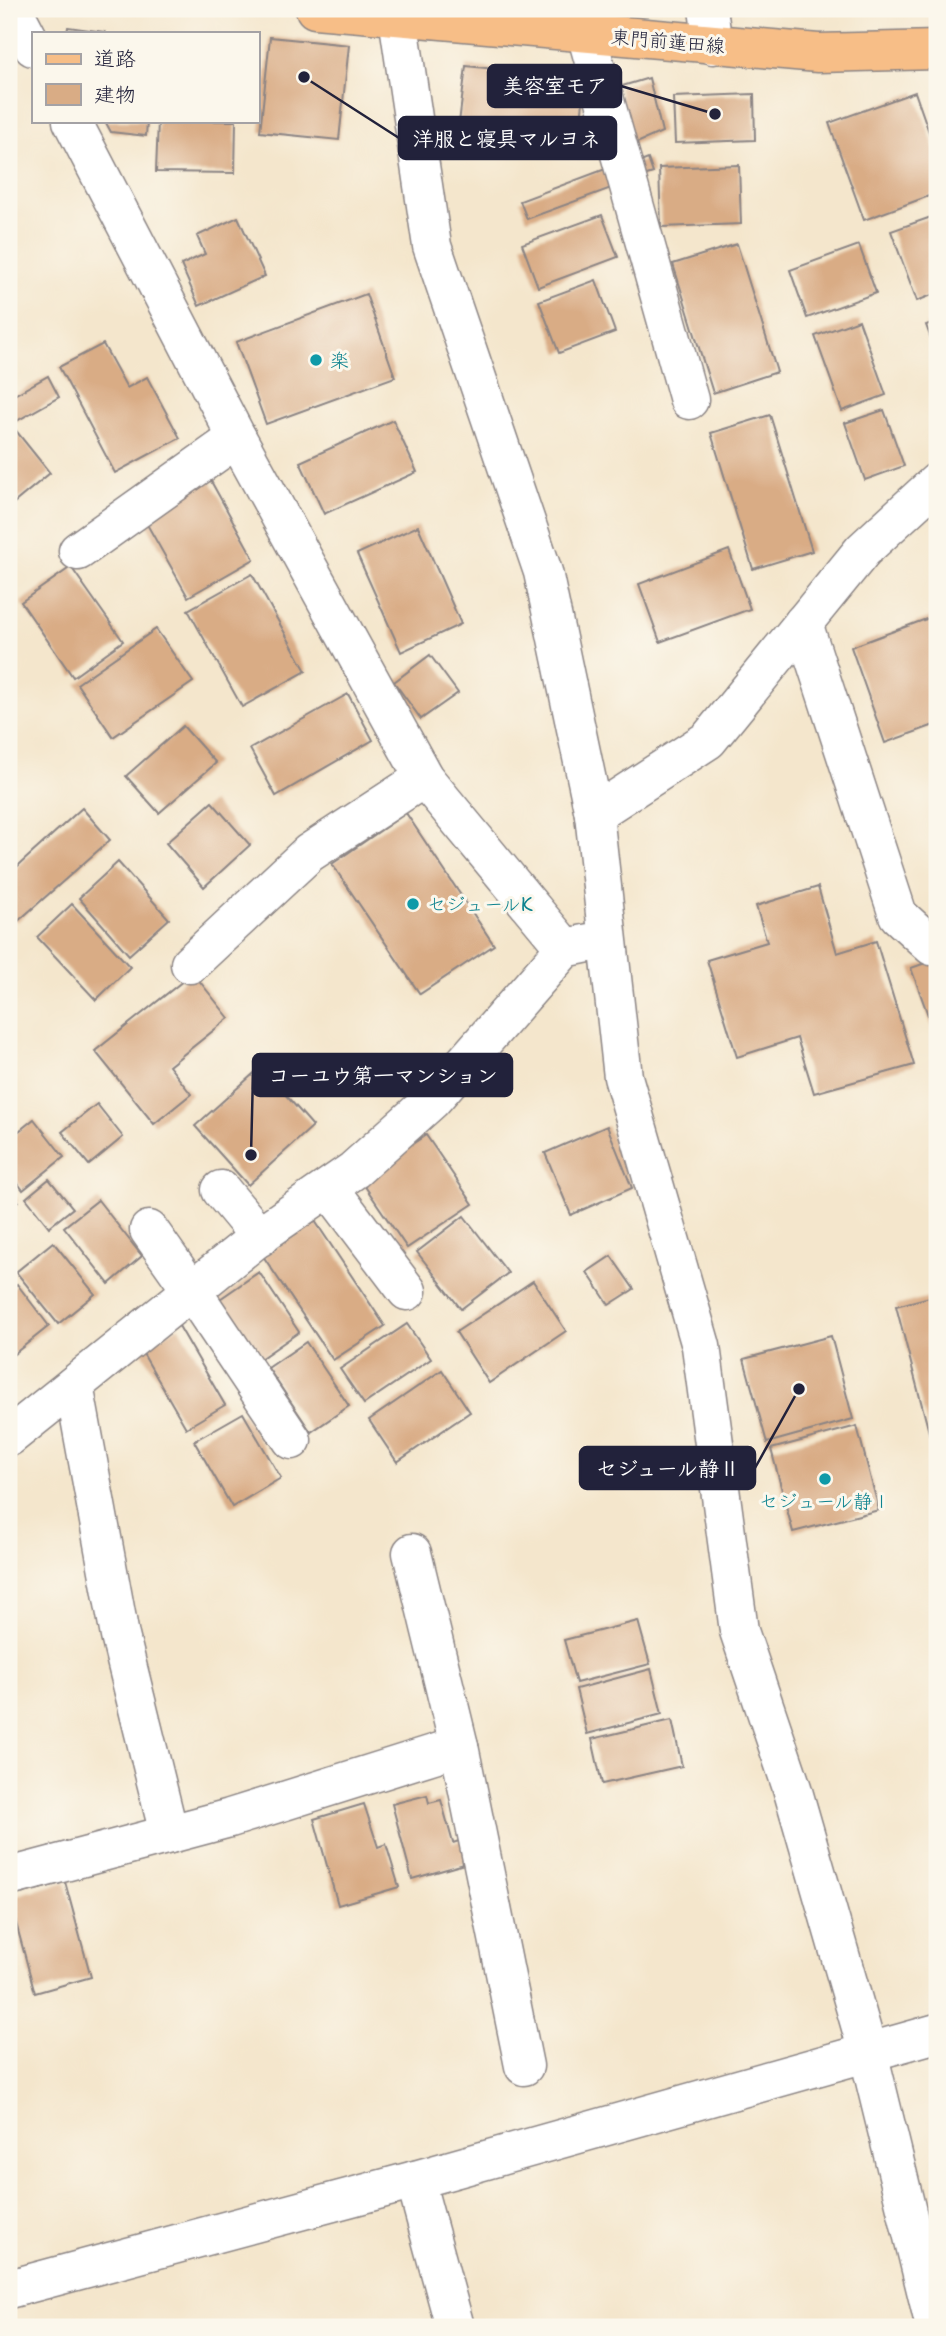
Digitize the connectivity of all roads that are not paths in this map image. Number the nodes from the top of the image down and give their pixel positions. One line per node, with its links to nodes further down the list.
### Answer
1 (13, 9): 6 (street)
2 (315, 9): 3 (main road, 東門前蓮田線)
3 (398, 17): 4 (main road, 東門前蓮田線); 15 (street)
4 (562, 24): 5 (main road, 東門前蓮田線); 9 (street)
5 (711, 27): 7 (main road, 東門前蓮田線)
6 (32, 45)
7 (937, 50)
8 (73, 122): 10 (street)
9 (689, 400)
10 (237, 438): 12 (street); 14 (street)
11 (937, 482): 13 (street)
12 (78, 551)
13 (803, 623): 15 (street); 17 (street)
14 (424, 778): 18 (street); 19 (street)
15 (594, 814): 16 (street)
16 (608, 940): 18 (street); 34 (street)
17 (937, 946)
18 (565, 948): 20 (street)
19 (190, 964)
20 (328, 1188): 23 (street); 25 (street)
21 (221, 1190): 23 (street)
22 (149, 1230): 24 (street)
23 (260, 1237): 24 (street)
24 (192, 1291): 26 (street); 28 (street)
25 (407, 1291)
26 (74, 1385): 27 (street); 31 (street)
27 (13, 1426)
28 (292, 1440)
29 (412, 1553): 30 (street)
30 (459, 1746): 31 (street); 35 (street)
31 (169, 1834): 32 (street)
32 (9, 1877)
33 (937, 2033): 34 (street)
34 (868, 2052): 36 (street); 39 (street)
35 (524, 2066)
36 (415, 2180): 37 (street); 38 (street)
37 (9, 2289)
38 (455, 2327)
39 (935, 2327)

